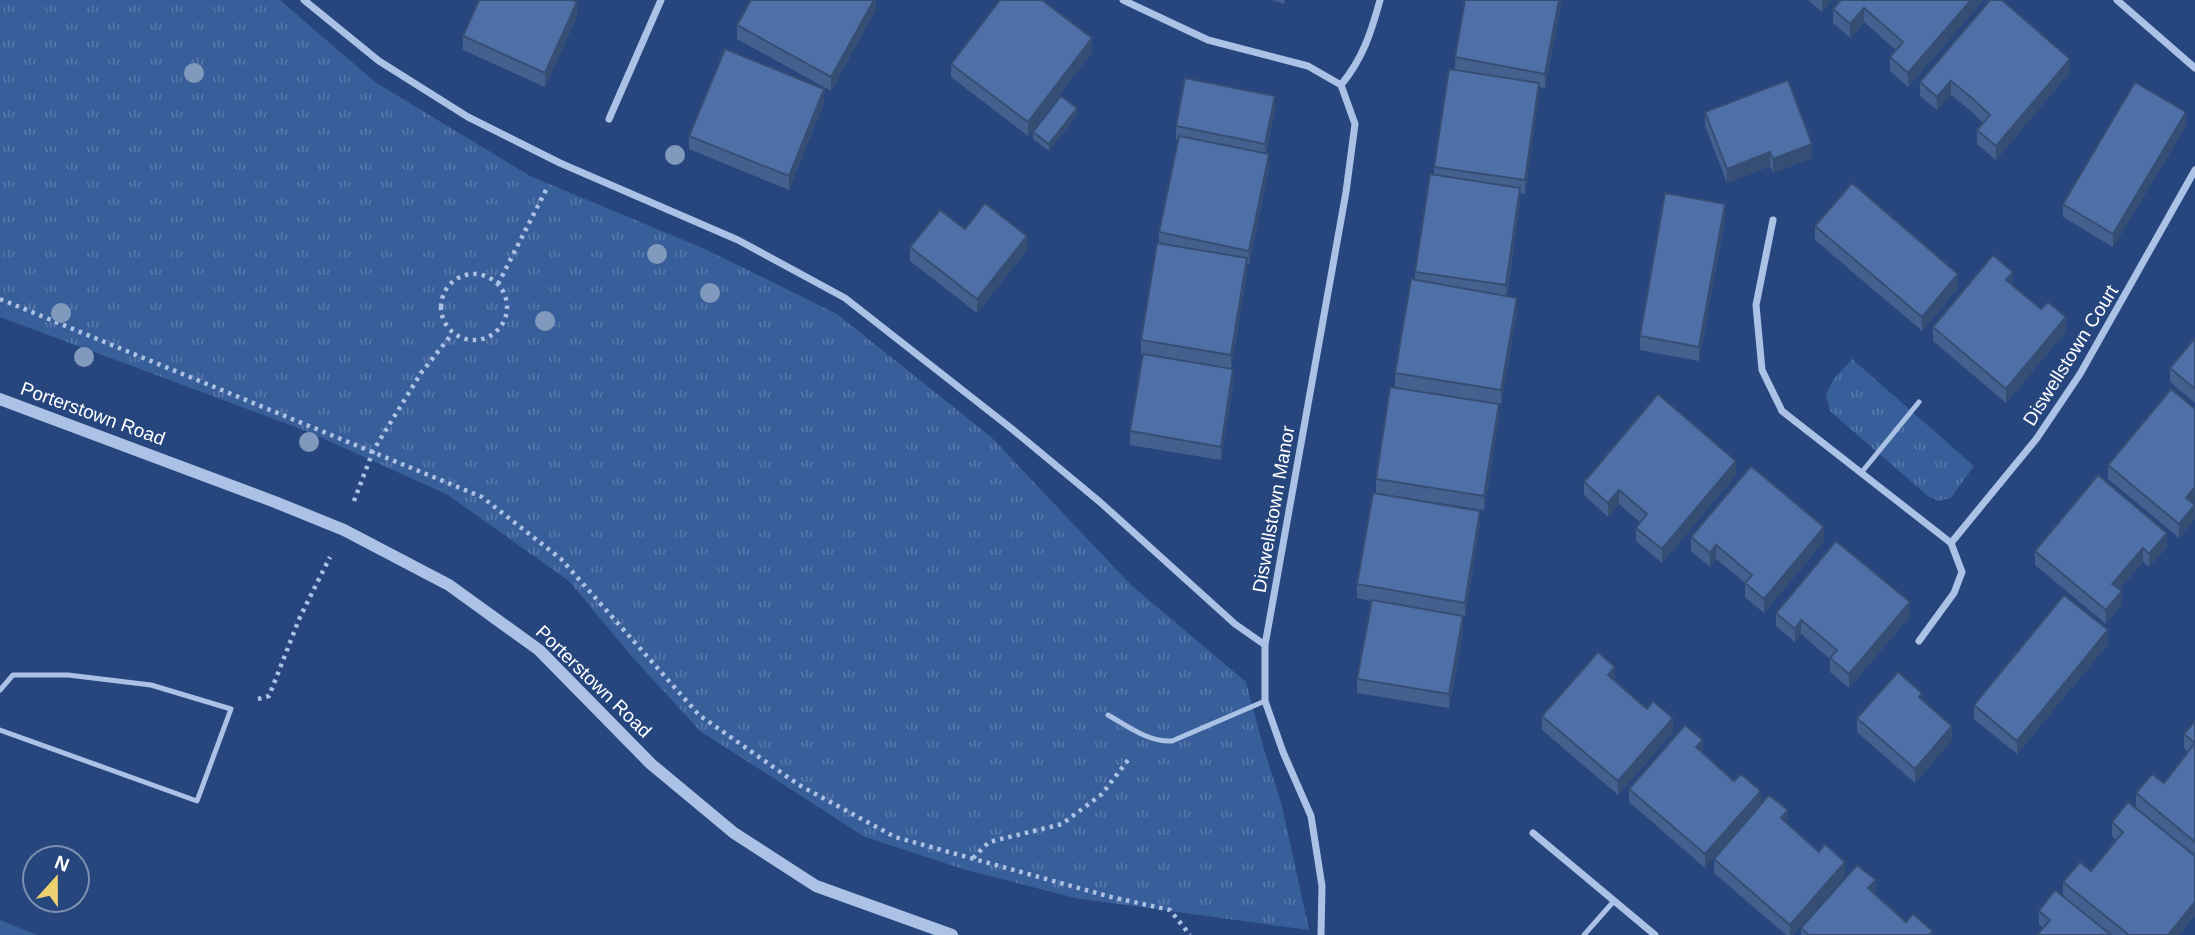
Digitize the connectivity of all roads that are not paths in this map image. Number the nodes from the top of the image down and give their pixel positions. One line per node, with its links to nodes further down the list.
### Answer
1 (304, 0): 16 (street)
2 (661, 0): 8 (street)
3 (1124, 0): 7 (street)
4 (1380, 0): 7 (street)
5 (2117, 0): 6 (street)
6 (2195, 68)
7 (1341, 85): 16 (street, Diswellstown Manor)
8 (609, 119)
9 (2195, 170): 14 (street, Diswellstown Court)
10 (1773, 220): 13 (street)
11 (0, 399): 23 (street, Porterstown Road)
12 (1919, 402): 13 (lane)
13 (1861, 473): 14 (street)
14 (1951, 543): 15 (street)
15 (1919, 641)
16 (1265, 645): 18 (street, Diswellstown Manor)
17 (0, 691): 20 (lane)
18 (1265, 701): 19 (lane); 24 (street, Diswellstown Manor)
19 (1108, 715)
20 (0, 730)
21 (1533, 833): 22 (street)
22 (1614, 901): 25 (lane); 26 (street)
23 (952, 935)
24 (1321, 935)
25 (1584, 935)
26 (1655, 935)

